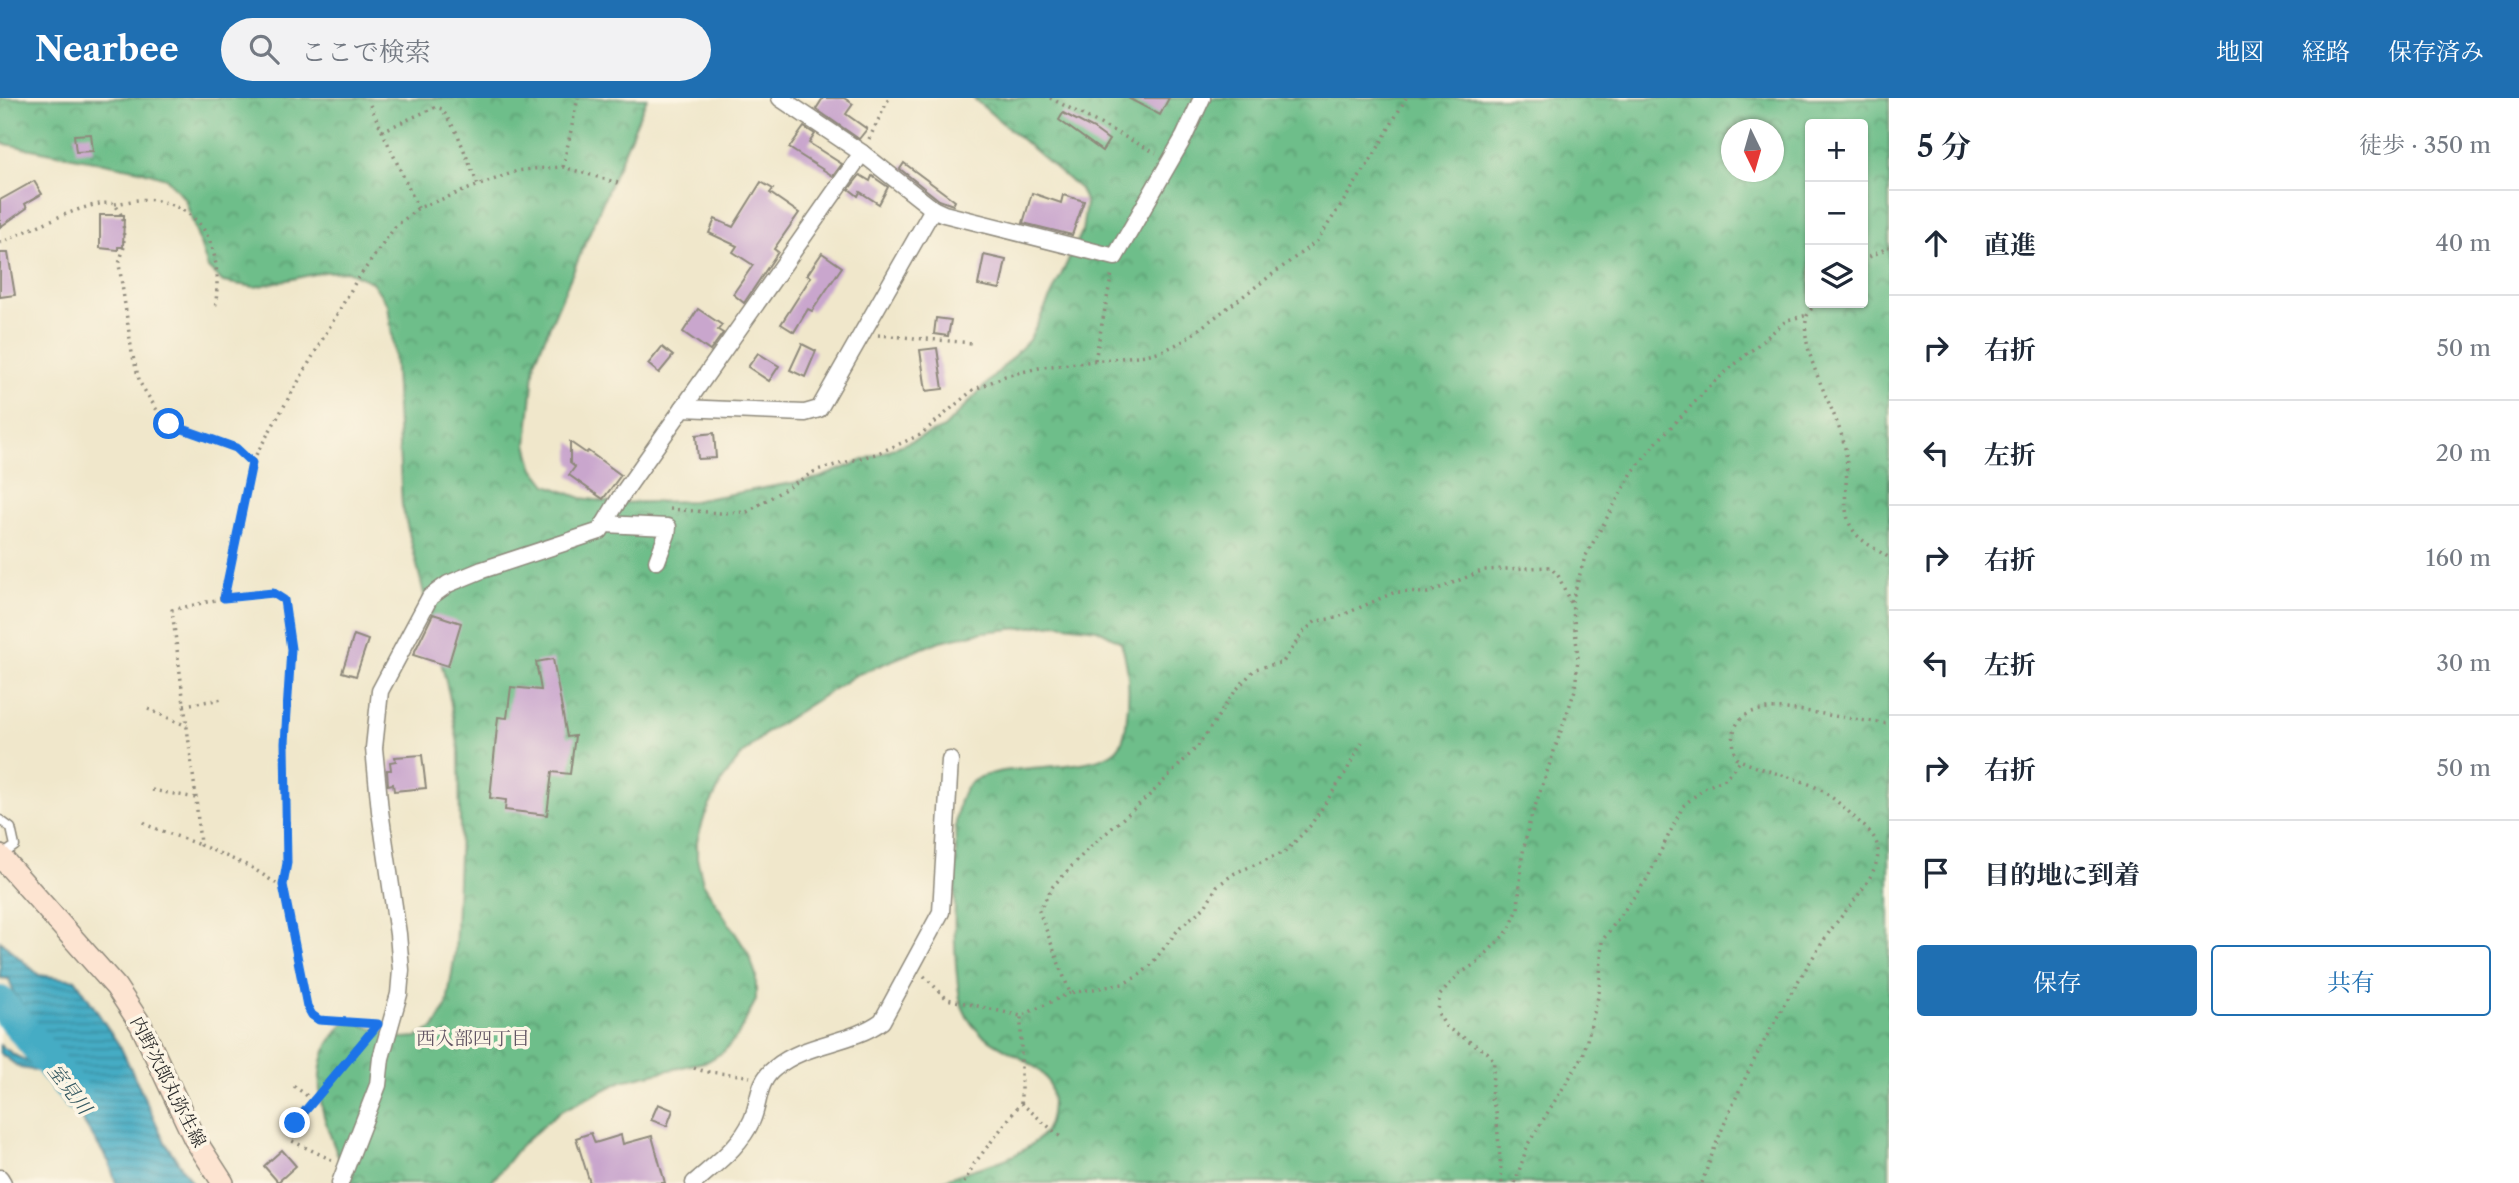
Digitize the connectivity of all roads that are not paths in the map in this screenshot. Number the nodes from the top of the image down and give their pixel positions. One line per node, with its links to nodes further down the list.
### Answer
1 (780, 98): 3 (street)
2 (1202, 98): 4 (street)
3 (862, 153): 4 (street); 5 (street)
4 (933, 209): 5 (street)
5 (683, 408): 6 (street)
6 (604, 524): 7 (street); 14 (street)
7 (657, 561)
8 (950, 760): 15 (street)
9 (0, 820): 10 (lane)
10 (1, 857): 13 (main road, 内野次郎丸弥生線)
11 (0, 1178): 12 (street)
12 (4, 1183)
13 (223, 1183)
14 (340, 1183)
15 (694, 1183)

